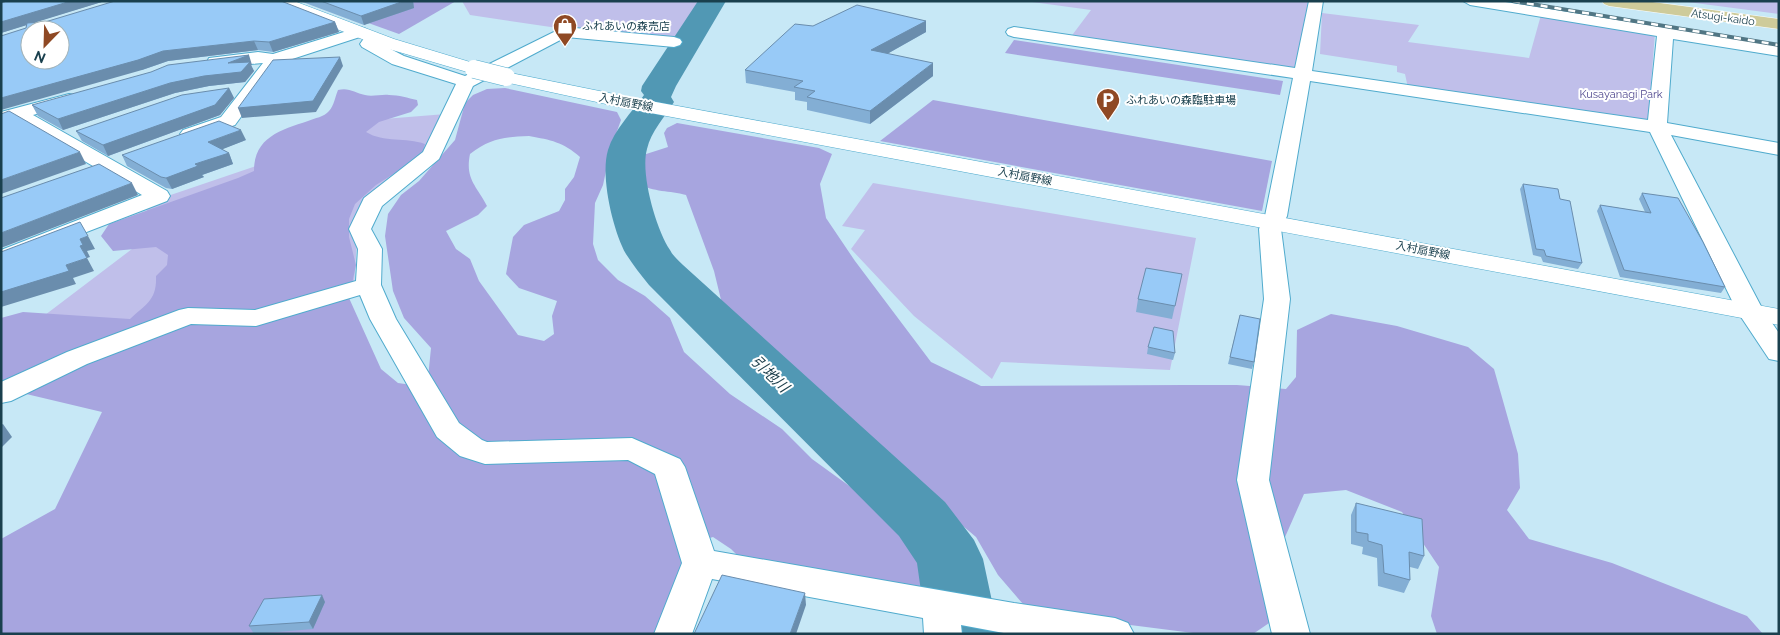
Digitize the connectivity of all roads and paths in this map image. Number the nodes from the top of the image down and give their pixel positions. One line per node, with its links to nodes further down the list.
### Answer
1 (279, 1): 8 (street)
2 (1316, 1): 13 (street)
3 (1470, 1): 7 (street)
4 (1609, 1): 5 (main road, Atsugi-kaido)
5 (1779, 24)
6 (1014, 32): 13 (street)
7 (1665, 33): 10 (street); 19 (street)
8 (366, 34): 11 (street); 14 (street)
9 (674, 42): 14 (street)
10 (1779, 51)
11 (274, 59): 12 (street); 15 (street)
12 (197, 65)
13 (1302, 75): 19 (street); 27 (street)
14 (470, 76): 27 (street, 入村扇野線, bridge); 29 (street)
15 (250, 89): 16 (street); 22 (street)
16 (225, 91)
17 (83, 95): 18 (street)
18 (9, 116): 21 (street)
19 (1657, 127): 23 (street); 30 (street)
20 (88, 130): 21 (street)
21 (60, 140): 25 (street)
22 (175, 140)
23 (1779, 148)
24 (132, 156): 25 (street)
25 (105, 166): 26 (street); 28 (street)
26 (79, 175)
27 (1274, 223): 30 (street, 入村扇野線); 38 (street)
28 (1, 258)
29 (368, 285): 33 (street); 34 (street)
30 (1750, 311): 31 (street, 入村扇野線); 32 (street)
31 (1779, 317)
32 (1779, 353)
33 (1, 394)
34 (700, 563): 35 (street); 36 (street)
35 (942, 620): 37 (street)
36 (673, 634)
37 (1115, 634)
38 (1291, 634)

